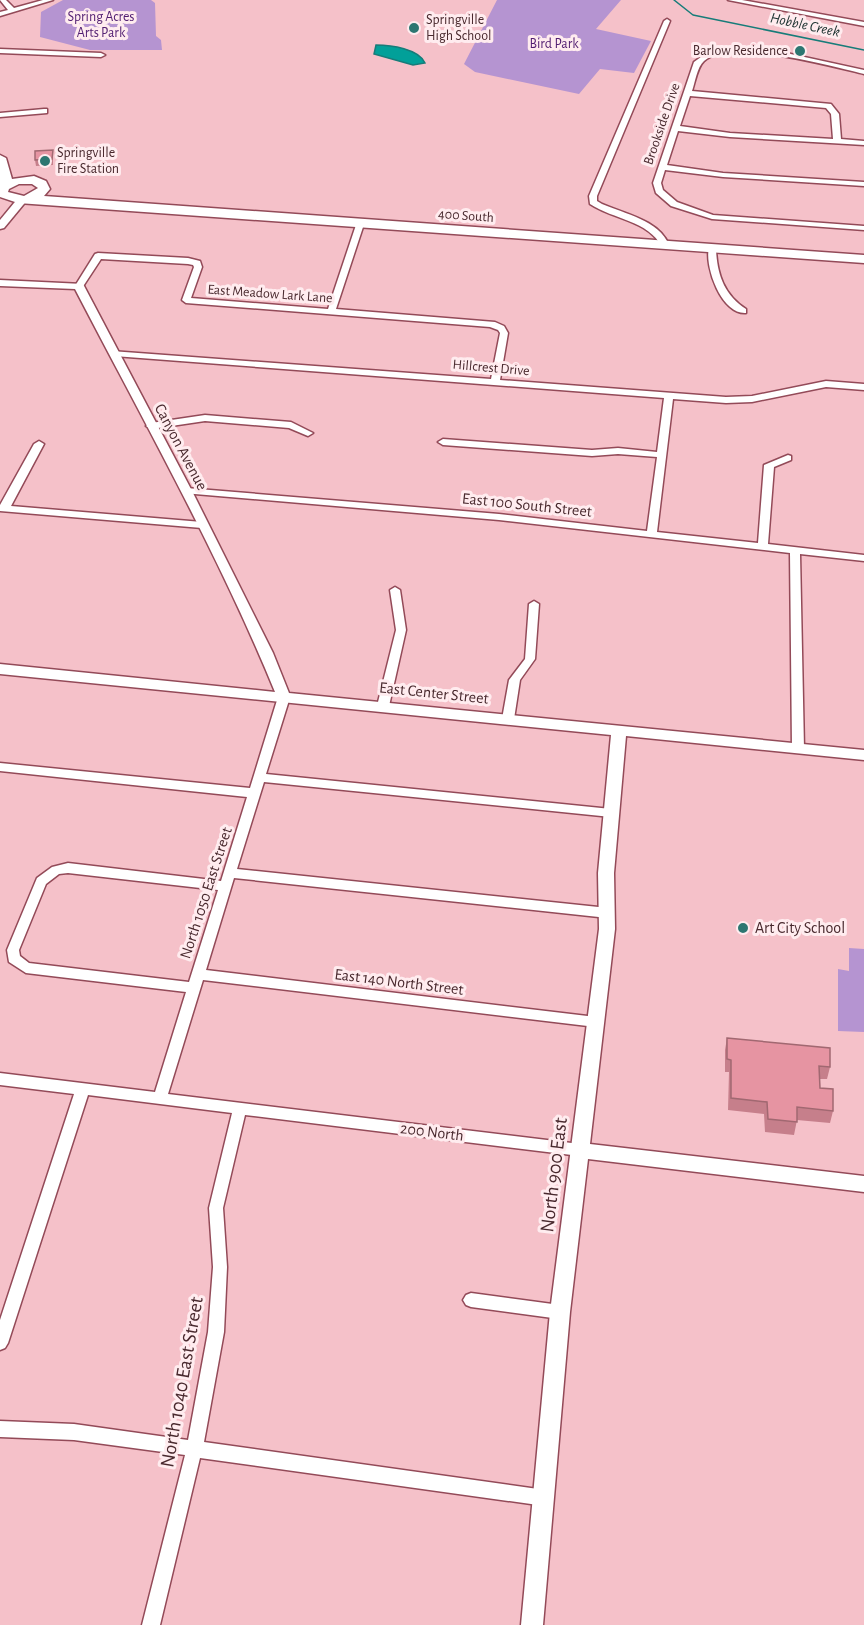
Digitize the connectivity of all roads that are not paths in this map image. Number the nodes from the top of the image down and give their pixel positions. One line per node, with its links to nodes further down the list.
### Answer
1 (2, 0): 4 (street)
2 (50, 0): 4 (street)
3 (731, 0): 7 (street)
4 (14, 11): 5 (street)
5 (0, 14)
6 (667, 21): 28 (street)
7 (864, 24)
8 (0, 51): 9 (street)
9 (101, 55)
10 (864, 72): 11 (street, Brookside Drive)
11 (686, 93): 14 (street, Brookside Drive); 15 (street)
12 (44, 111): 13 (street)
13 (0, 115)
14 (675, 128): 15 (street); 18 (street, Brookside Drive)
15 (837, 142): 16 (street)
16 (864, 143)
17 (0, 158): 19 (main road)
18 (663, 167): 20 (street); 27 (street, Brookside Drive)
19 (3, 183): 21 (main road, 400 South); 22 (main road, 400 South); 24 (street)
20 (864, 184)
21 (44, 189): 22 (main road); 23 (main road, 400 South)
22 (26, 199): 23 (main road, 400 South); 24 (street)
23 (66, 202): 25 (main road, 400 South)
24 (9, 213): 26 (street)
25 (360, 224): 28 (main road, 400 South); 34 (street)
26 (0, 226)
27 (864, 228)
28 (665, 245): 29 (main road, 400 South)
29 (712, 249): 30 (main road, 400 South); 33 (street)
30 (864, 259)
31 (0, 283): 32 (street)
32 (79, 286): 34 (street, East Meadow Lark Lane); 35 (street, Canyon Avenue)
33 (743, 311)
34 (331, 312): 36 (street, East Meadow Lark Lane)
35 (114, 353): 36 (street, Hillcrest Drive); 39 (street, Canyon Avenue)
36 (495, 382): 38 (street, Hillcrest Drive)
37 (864, 387): 38 (street, Hillcrest Drive)
38 (669, 396): 43 (street)
39 (151, 426): 40 (street); 45 (street, Canyon Avenue)
40 (308, 433)
41 (443, 442): 43 (street)
42 (39, 444): 46 (street)
43 (663, 455): 48 (street)
44 (788, 458): 49 (street)
45 (186, 491): 47 (street, Canyon Avenue); 48 (street, East 100 South Street)
46 (2, 508): 47 (street)
47 (202, 525): 55 (street, Canyon Avenue)
48 (652, 533): 49 (street, East 100 South Street)
49 (763, 546): 50 (street, East 100 South Street)
50 (795, 550): 51 (street, East 100 South Street); 59 (street)
51 (864, 558)
52 (395, 590): 56 (street)
53 (534, 604): 57 (street)
54 (0, 669): 55 (street, East Center Street)
55 (284, 697): 56 (street, East Center Street); 62 (street, North 1050 East Street)
56 (383, 706): 57 (street, East Center Street)
57 (508, 719): 58 (street, East Center Street)
58 (619, 731): 59 (street, East Center Street); 64 (street, North 900 East)
59 (798, 749): 60 (street, East Center Street)
60 (864, 755)
61 (0, 767): 63 (street)
62 (259, 777): 63 (street, North 1050 East Street); 64 (street)
63 (254, 793): 65 (street, North 1050 East Street)
64 (611, 813): 67 (street, North 900 East)
65 (231, 873): 66 (street, North 1050 East Street); 67 (street)
66 (227, 886): 68 (street, North 1050 East Street); 69 (street)
67 (608, 913): 70 (street, North 900 East)
68 (198, 974): 69 (street, North 1050 East Street); 70 (street, East 140 North Street)
69 (193, 988): 73 (street, North 1050 East Street)
70 (596, 1022): 75 (street, North 900 East)
71 (0, 1079): 72 (street, 200 North)
72 (83, 1089): 73 (street, 200 North); 79 (street)
73 (160, 1098): 74 (street, 200 North)
74 (240, 1108): 75 (street, 200 North); 81 (street, North 1040 East Street)
75 (580, 1150): 76 (street, 200 North); 78 (street, North 900 East)
76 (864, 1184)
77 (471, 1300): 78 (street)
78 (560, 1312): 82 (street, North 900 East)
79 (0, 1343)
80 (0, 1429): 81 (street)
81 (194, 1450): 82 (street); 83 (street, North 1040 East Street)
82 (545, 1498): 84 (street, North 900 East)
83 (151, 1625)
84 (532, 1625)

